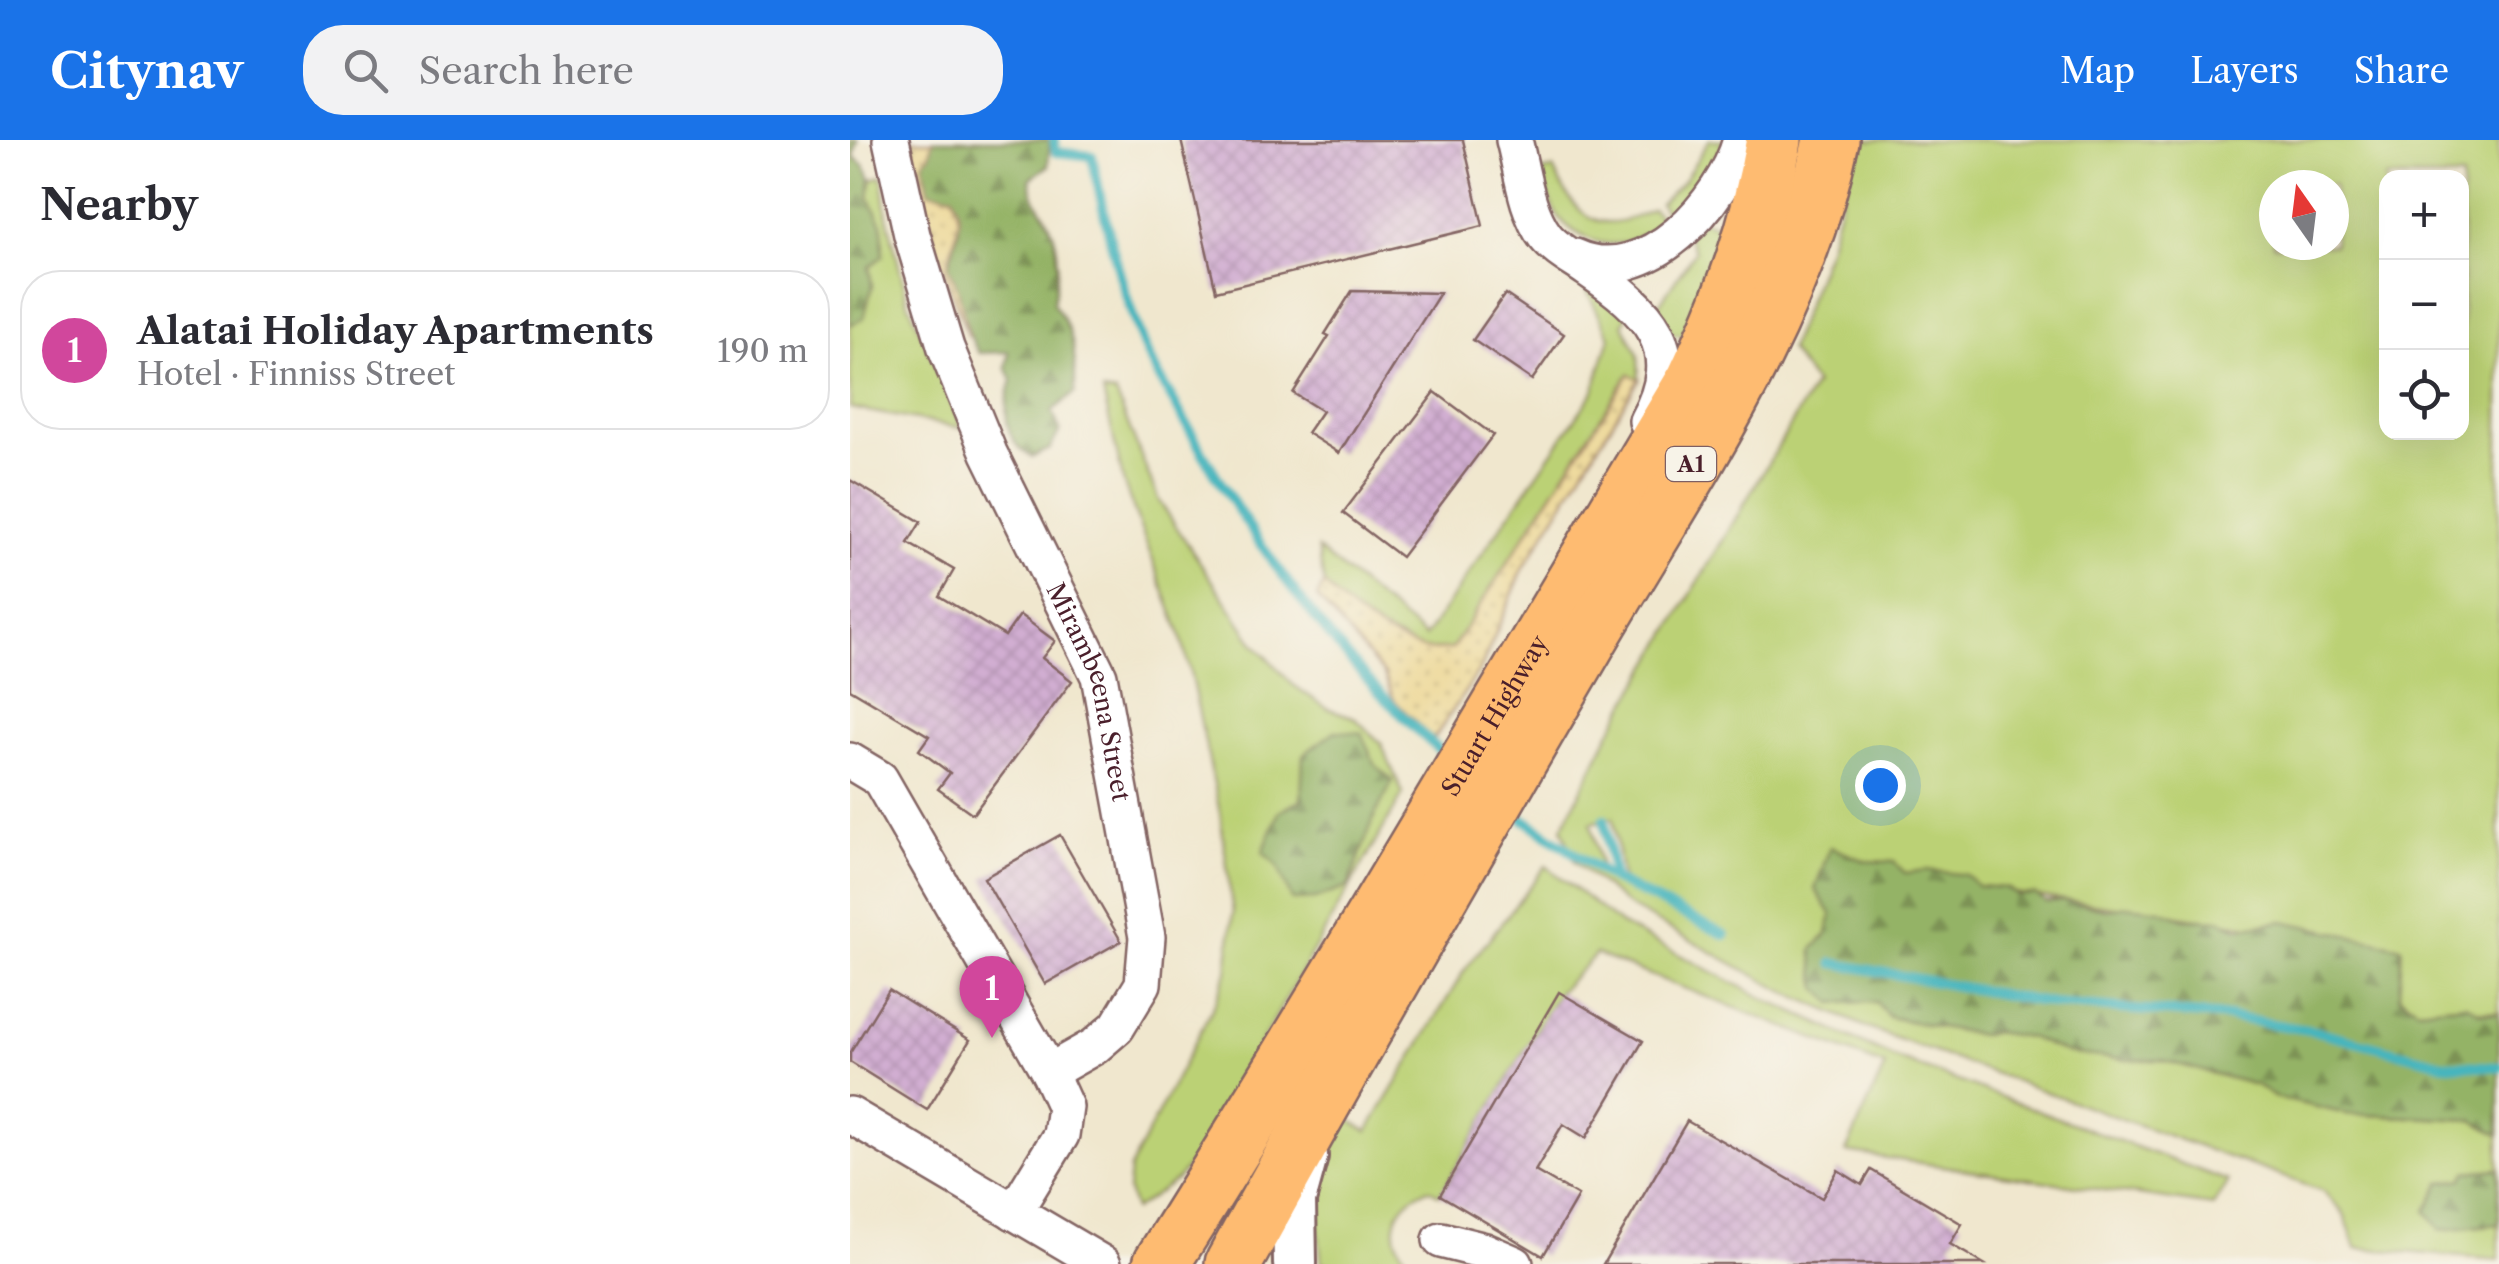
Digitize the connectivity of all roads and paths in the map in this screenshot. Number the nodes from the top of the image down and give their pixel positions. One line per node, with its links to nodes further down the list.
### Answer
1 (891, 140): 11 (street, Mirambeena Street)
2 (1514, 140): 6 (street)
3 (1740, 140): 6 (street)
4 (1774, 140): 7 (highway, Stuart Highway / A1)
5 (1831, 140): 8 (highway, Stuart Highway / A1)
6 (1560, 250): 7 (street)
7 (1505, 696): 8 (highway, Stuart Highway / A1)
8 (1495, 758): 10 (highway, Stuart Highway / A1)
9 (850, 761): 11 (street)
10 (1444, 846): 12 (highway, Stuart Highway / A1); 17 (highway, Stuart Highway / A1)
11 (1049, 1072): 14 (street)
12 (1329, 1090): 18 (highway, Stuart Highway / A1); 19 (street)
13 (850, 1115): 14 (street)
14 (1014, 1212): 16 (street)
15 (1441, 1240): 20 (street)
16 (1102, 1264)
17 (1161, 1264)
18 (1233, 1264)
19 (1295, 1264)
20 (1515, 1264)

